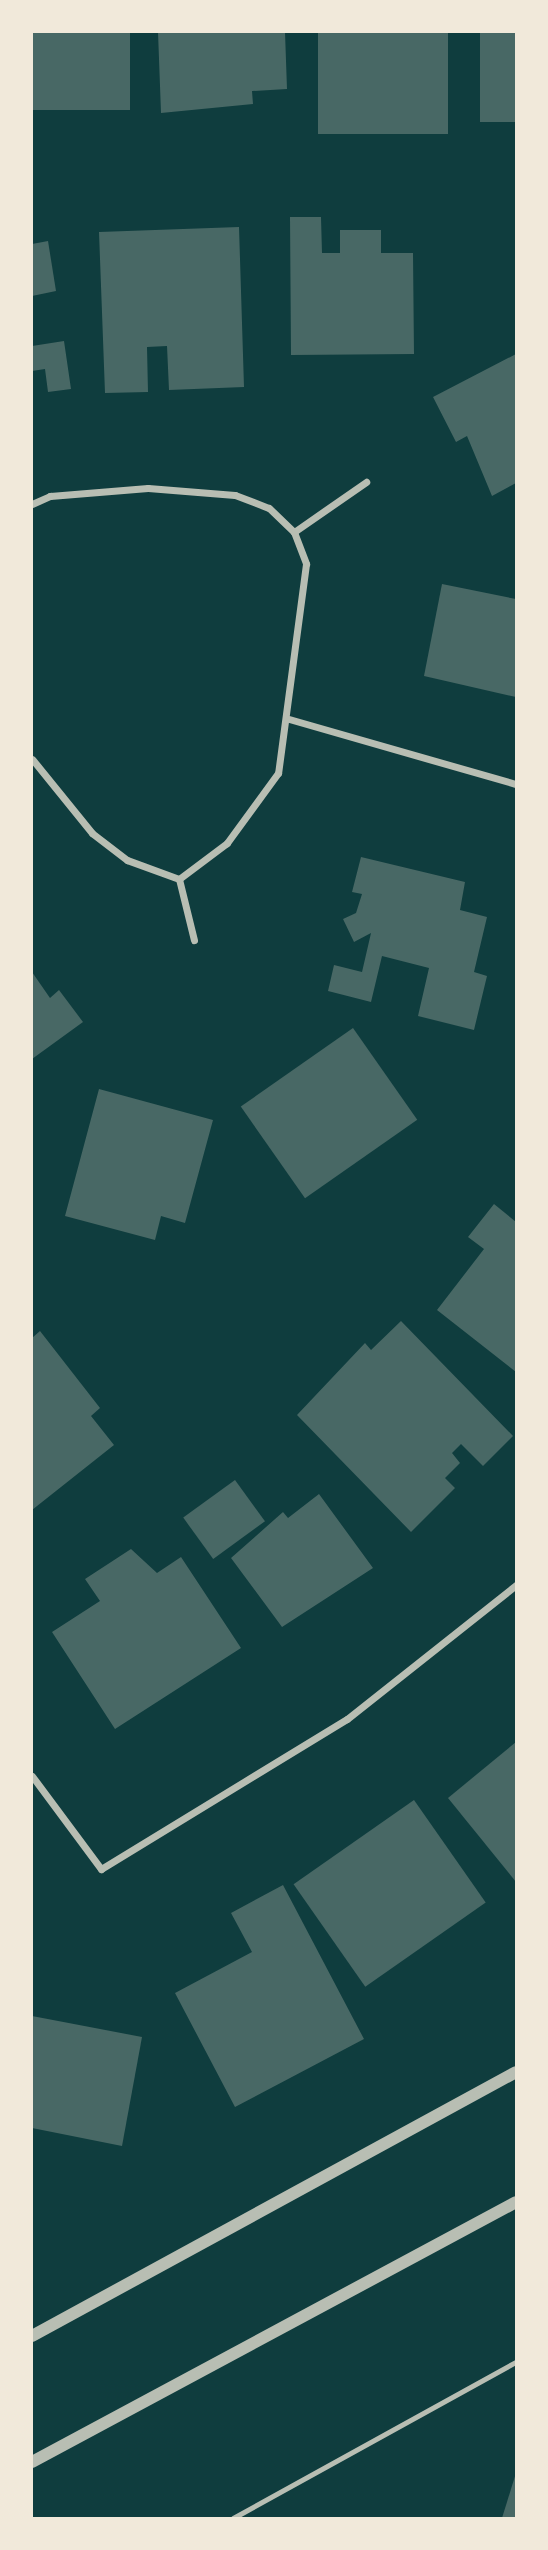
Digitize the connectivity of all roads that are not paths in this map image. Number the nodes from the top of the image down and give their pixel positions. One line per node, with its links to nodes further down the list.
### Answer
1 (366, 482): 3 (street)
2 (32, 504): 3 (street)
3 (293, 532): 4 (street)
4 (289, 719): 6 (street); 7 (street)
5 (32, 759): 7 (street)
6 (516, 784)
7 (179, 879): 8 (street)
8 (194, 940)
9 (516, 1585): 10 (street)
10 (32, 1776)
11 (516, 2072): 13 (street)
12 (516, 2202): 15 (street)
13 (32, 2336)
14 (516, 2362): 16 (lane)
15 (32, 2462)
16 (233, 2518)

